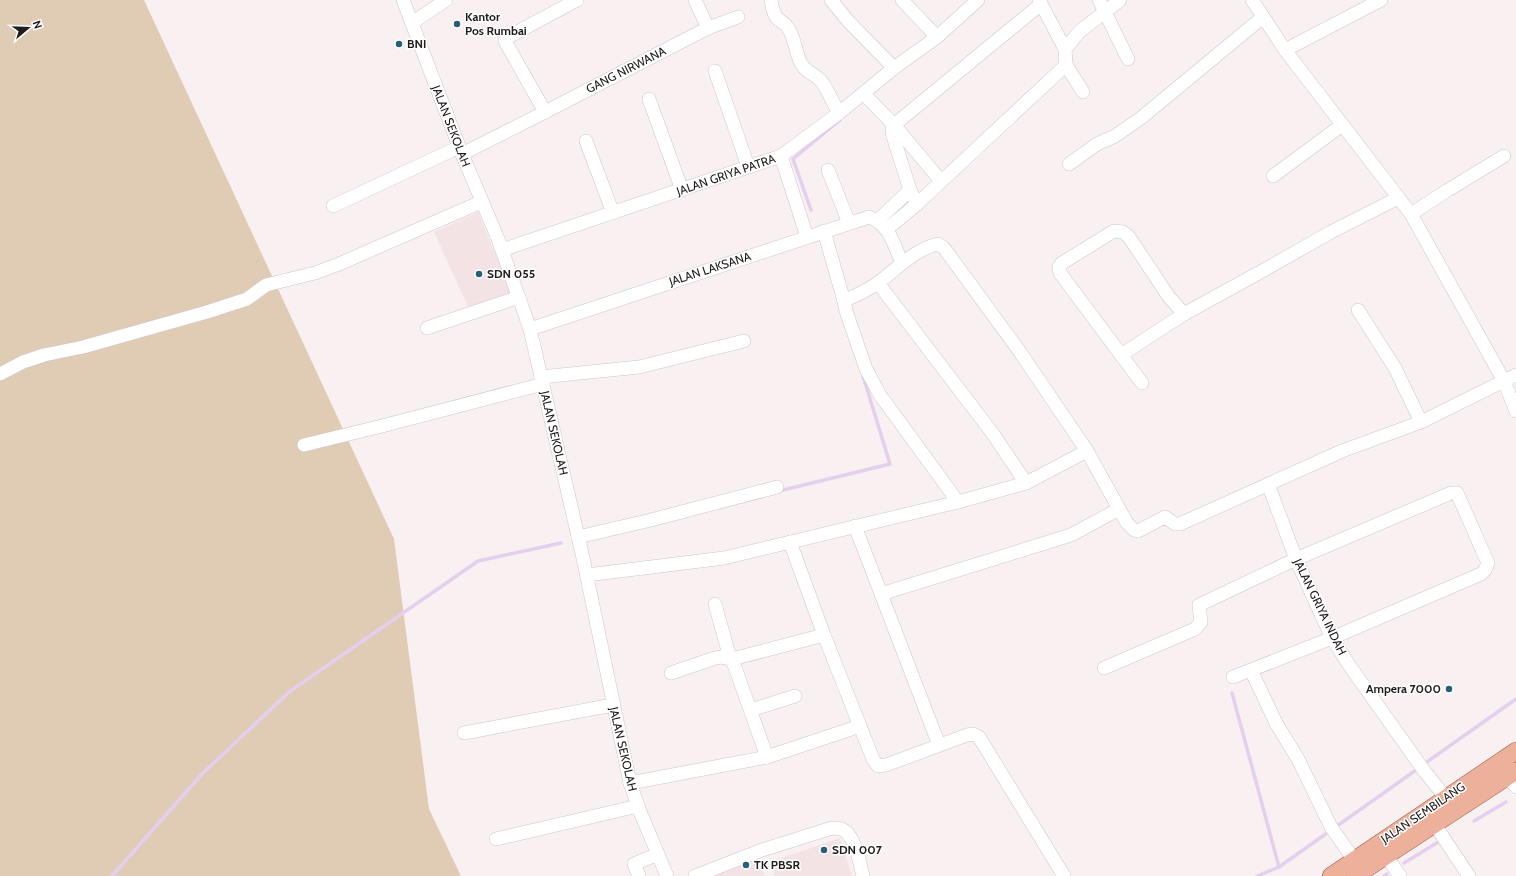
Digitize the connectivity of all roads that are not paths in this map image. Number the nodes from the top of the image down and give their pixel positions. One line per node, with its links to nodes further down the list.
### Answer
1 (403, 0): 17 (street, JALAN SEKOLAH)
2 (446, 0): 17 (street)
3 (577, 0): 29 (street)
4 (695, 0): 18 (street)
5 (771, 0): 30 (street)
6 (831, 0): 24 (street)
7 (902, 0): 19 (street)
8 (978, 0): 19 (street, JALAN GRIYA PATRA)
9 (1099, 0): 14 (street)
10 (1120, 0): 14 (street)
11 (1252, 0): 16 (street)
12 (1381, 0): 21 (street)
13 (1040, 2): 20 (street); 31 (street)
14 (1105, 12): 20 (street); 22 (street)
15 (738, 17): 18 (street, GANG NIRWANA)
16 (1263, 17): 21 (street); 37 (street)
17 (412, 23): 34 (street, JALAN SEKOLAH)
18 (708, 28): 29 (street, GANG NIRWANA)
19 (937, 37): 24 (street, JALAN GRIYA PATRA)
20 (1066, 49): 23 (street)
21 (1285, 50): 32 (street)
22 (1128, 59)
23 (1066, 65): 26 (street); 41 (street)
24 (894, 68): 27 (street, JALAN GRIYA PATRA)
25 (714, 71): 38 (street)
26 (1083, 92)
27 (867, 97): 30 (street, JALAN GRIYA PATRA); 31 (street)
28 (649, 99): 42 (street)
29 (545, 112): 34 (street, GANG NIRWANA)
30 (839, 113): 35 (street, JALAN GRIYA PATRA)
31 (894, 125): 41 (street); 43 (street)
32 (1342, 125): 40 (street); 44 (street)
33 (586, 141): 48 (street)
34 (460, 150): 45 (street, JALAN SEKOLAH); 47 (street, GANG NIRWANA)
35 (781, 156): 38 (street, JALAN GRIYA PATRA); 53 (street)
36 (1504, 156): 49 (street)
37 (1069, 164)
38 (748, 166): 42 (street, JALAN GRIYA PATRA)
39 (828, 170): 50 (street)
40 (1273, 176)
41 (941, 182): 46 (street)
42 (682, 190): 48 (street, JALAN GRIYA PATRA)
43 (910, 190): 46 (street); 51 (street)
44 (1398, 198): 49 (street); 60 (street)
45 (481, 202): 54 (street, JALAN SEKOLAH); 65 (street)
46 (917, 204): 51 (street)
47 (333, 206)
48 (613, 213): 54 (street, JALAN GRIYA PATRA)
49 (1411, 214): 68 (street)
50 (849, 223): 51 (street, JALAN LAKSANA); 52 (street, JALAN LAKSANA)
51 (882, 225): 55 (street)
52 (824, 231): 53 (street, JALAN LAKSANA); 58 (street)
53 (807, 237): 62 (street, JALAN LAKSANA)
54 (502, 250): 57 (street, JALAN SEKOLAH)
55 (902, 263): 56 (street); 73 (street)
56 (878, 283): 58 (street); 74 (street)
57 (519, 297): 61 (street); 62 (street, JALAN SEKOLAH)
58 (844, 302): 77 (street)
59 (1358, 310): 71 (street)
60 (1184, 314): 64 (street); 64 (street)
61 (427, 328)
62 (530, 329): 67 (street, JALAN SEKOLAH)
63 (744, 341): 67 (street)
64 (1121, 355): 69 (street)
65 (0, 374)
66 (1516, 375): 68 (street)
67 (542, 380): 72 (street); 80 (street, JALAN SEKOLAH)
68 (1504, 381): 70 (street); 71 (street)
69 (1142, 383)
70 (1516, 411)
71 (1421, 422): 75 (street)
72 (304, 444)
73 (1088, 450): 74 (street); 78 (street)
74 (1026, 483): 77 (street)
75 (1268, 484): 78 (street); 82 (street, JALAN GRIYA INDAH)
76 (777, 487): 80 (street)
77 (958, 502): 79 (street)
78 (1119, 509): 84 (street)
79 (855, 526): 81 (street); 84 (street)
80 (578, 539): 83 (street, JALAN SEKOLAH)
81 (790, 542): 83 (street); 86 (street)
82 (1296, 559): 87 (street, JALAN GRIYA INDAH); 87 (street); 89 (street)
83 (587, 575): 94 (street, JALAN SEKOLAH)
84 (881, 594): 98 (street)
85 (715, 604): 88 (street)
86 (824, 635): 88 (street); 96 (street)
87 (1332, 638): 90 (street); 103 (street, JALAN GRIYA INDAH)
88 (731, 658): 91 (street); 95 (street)
89 (1104, 668)
90 (1251, 670): 92 (street); 109 (street)
91 (671, 673)
92 (1234, 677)
93 (795, 696): 95 (street)
94 (613, 705): 97 (street); 102 (street, JALAN SEKOLAH)
95 (751, 710): 100 (street)
96 (860, 726): 98 (street); 100 (street)
97 (464, 733)
98 (939, 744): 114 (street)
99 (1516, 751): 103 (main road, JALAN SEMBILANG)
100 (767, 757): 102 (street)
101 (1513, 778): 105 (main road, JALAN SEMBILANG)
102 (630, 783): 104 (street, JALAN SEKOLAH)
103 (1446, 798): 109 (main road, JALAN SEMBILANG)
104 (638, 806): 106 (street); 107 (street, JALAN SEKOLAH)
105 (1435, 825): 108 (main road, JALAN SEMBILANG); 117 (street)
106 (496, 839)
107 (658, 854): 110 (street); 111 (street, JALAN SEKOLAH)
108 (1386, 856): 109 (main road, JALAN SEMBILANG); 116 (street)
109 (1354, 868): 115 (main road, JALAN SEMBILANG)
110 (639, 876)
111 (667, 876)
112 (695, 876): 113 (street)
113 (863, 876)
114 (1064, 876)
115 (1331, 876)
116 (1400, 876)
117 (1469, 876)

